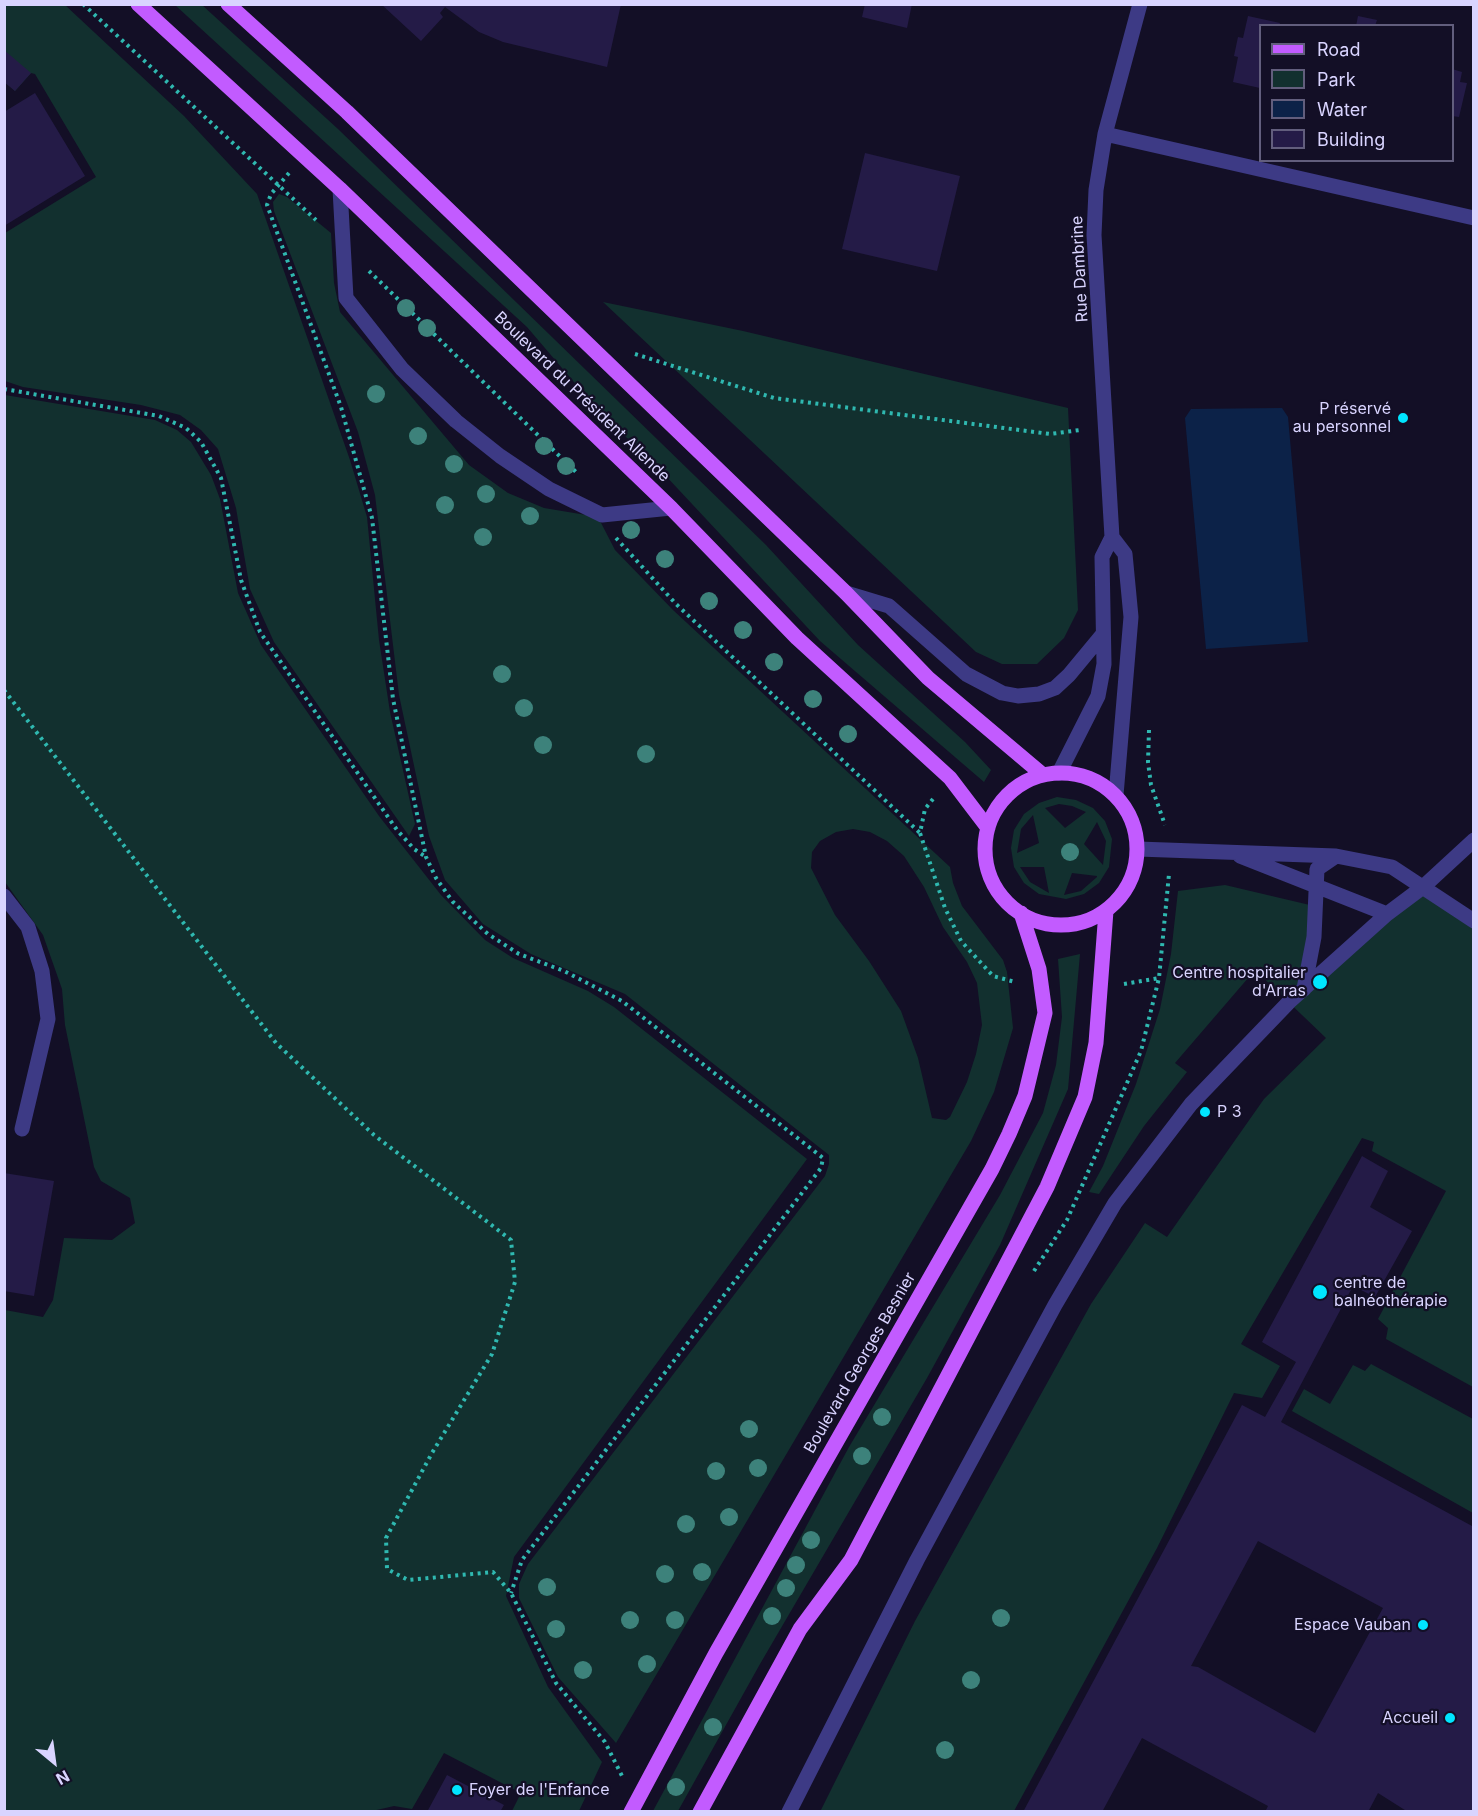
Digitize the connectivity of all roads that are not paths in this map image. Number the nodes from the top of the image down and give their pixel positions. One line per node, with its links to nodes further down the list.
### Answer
1 (138, 4): 5 (main road, Boulevard du Président Allende)
2 (228, 4): 9 (main road)
3 (1140, 4): 4 (street, Rue Dambrine)
4 (1105, 134): 6 (street); 8 (street, Rue Dambrine)
5 (340, 189): 7 (main road, Boulevard du Président Allende); 7 (street)
6 (1473, 218)
7 (671, 508): 14 (main road, Boulevard du Président Allende)
8 (1112, 537): 10 (street, Rue Dambrine); 13 (street, Rue Dambrine)
9 (846, 593): 10 (street); 12 (main road)
10 (1103, 634): 11 (street, Rue Dambrine)
11 (1059, 773): 12 (main road); 13 (main road)
12 (1043, 775): 14 (main road)
13 (1116, 795): 16 (main road)
14 (988, 828): 23 (main road)
15 (1473, 840): 19 (street)
16 (1138, 849): 17 (street); 22 (main road)
17 (1231, 853): 18 (street); 20 (street)
18 (1336, 856): 19 (street); 20 (street)
19 (1423, 887): 24 (street); 25 (street)
20 (1316, 888): 24 (street); 26 (street)
21 (4, 896): 27 (street)
22 (1106, 911): 23 (main road); 29 (main road)
23 (1021, 913): 28 (main road, Boulevard Georges Besnier)
24 (1387, 914): 26 (street)
25 (1473, 921)
26 (1304, 989): 30 (street)
27 (22, 1129)
28 (631, 1812)
29 (699, 1812)
30 (789, 1812)

